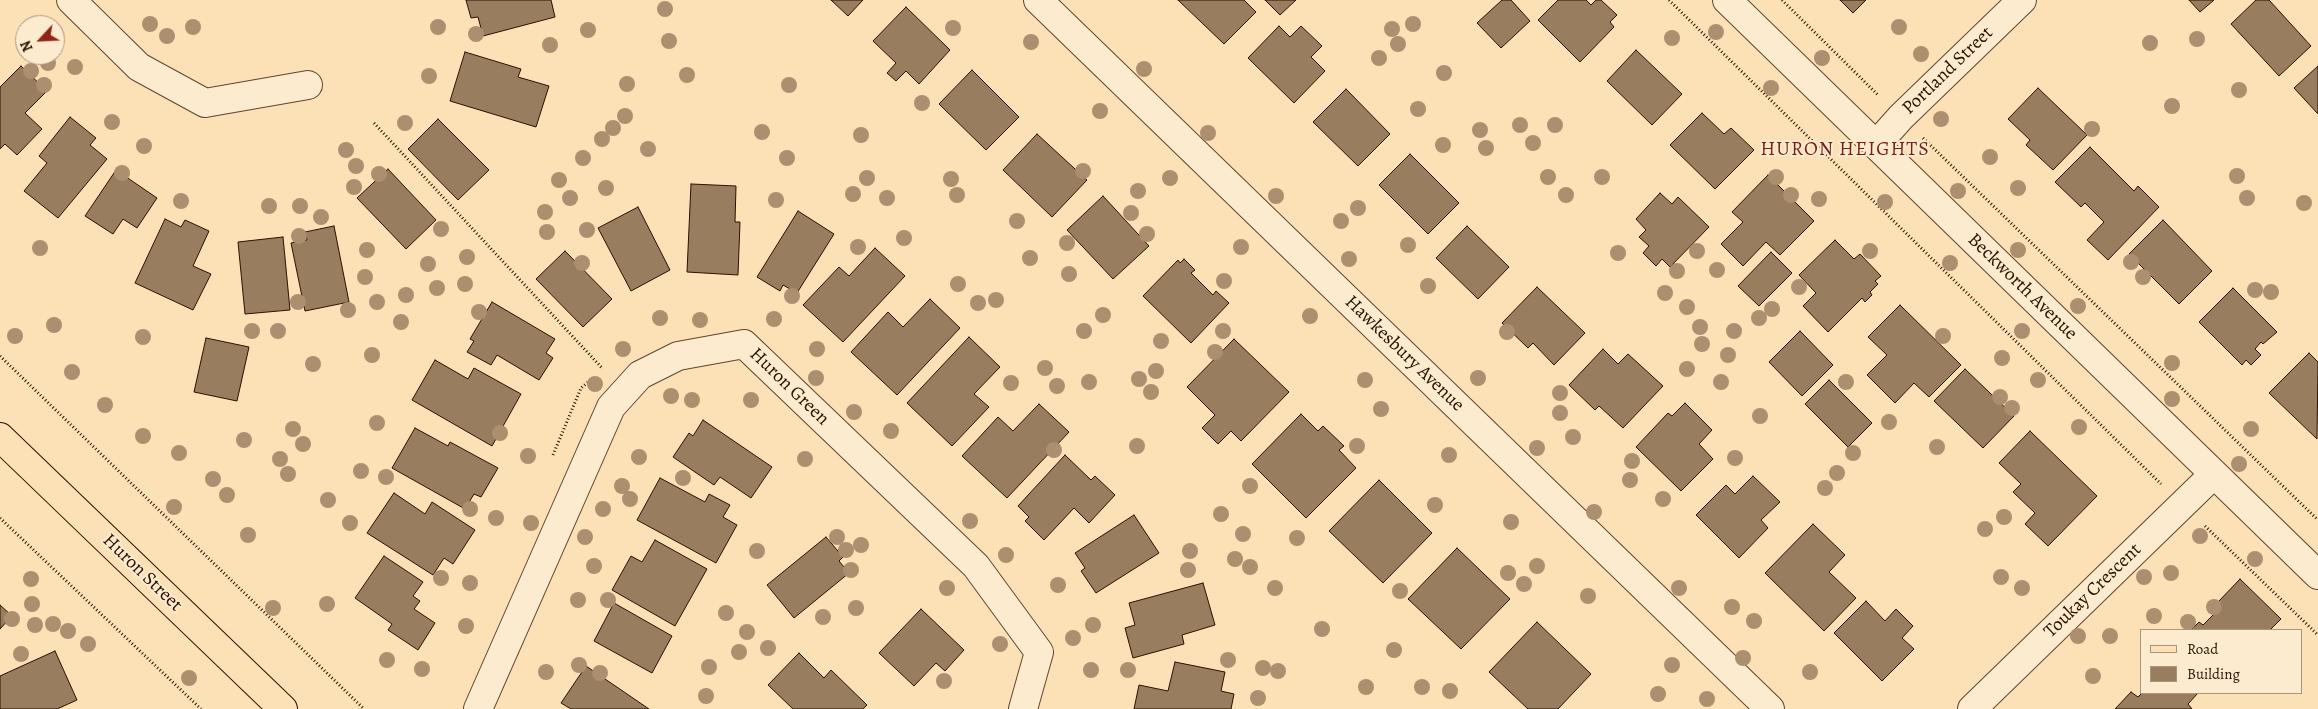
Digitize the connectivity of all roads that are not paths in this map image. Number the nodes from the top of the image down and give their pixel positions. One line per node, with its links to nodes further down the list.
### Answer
1 (71, 0): 5 (street)
2 (1038, 0): 13 (street, Hawkesbury Avenue)
3 (1727, 0): 6 (street, Beckworth Avenue)
4 (2022, 0): 6 (street, Portland Street)
5 (308, 85)
6 (1876, 145): 8 (street, Beckworth Avenue)
7 (0, 437): 10 (main road, Huron Street)
8 (2214, 474): 9 (street, Beckworth Avenue); 14 (street, Toukay Crescent)
9 (2318, 575)
10 (283, 709)
11 (478, 709): 12 (street, Huron Green)
12 (1023, 709)
13 (1770, 709)
14 (1972, 709)

